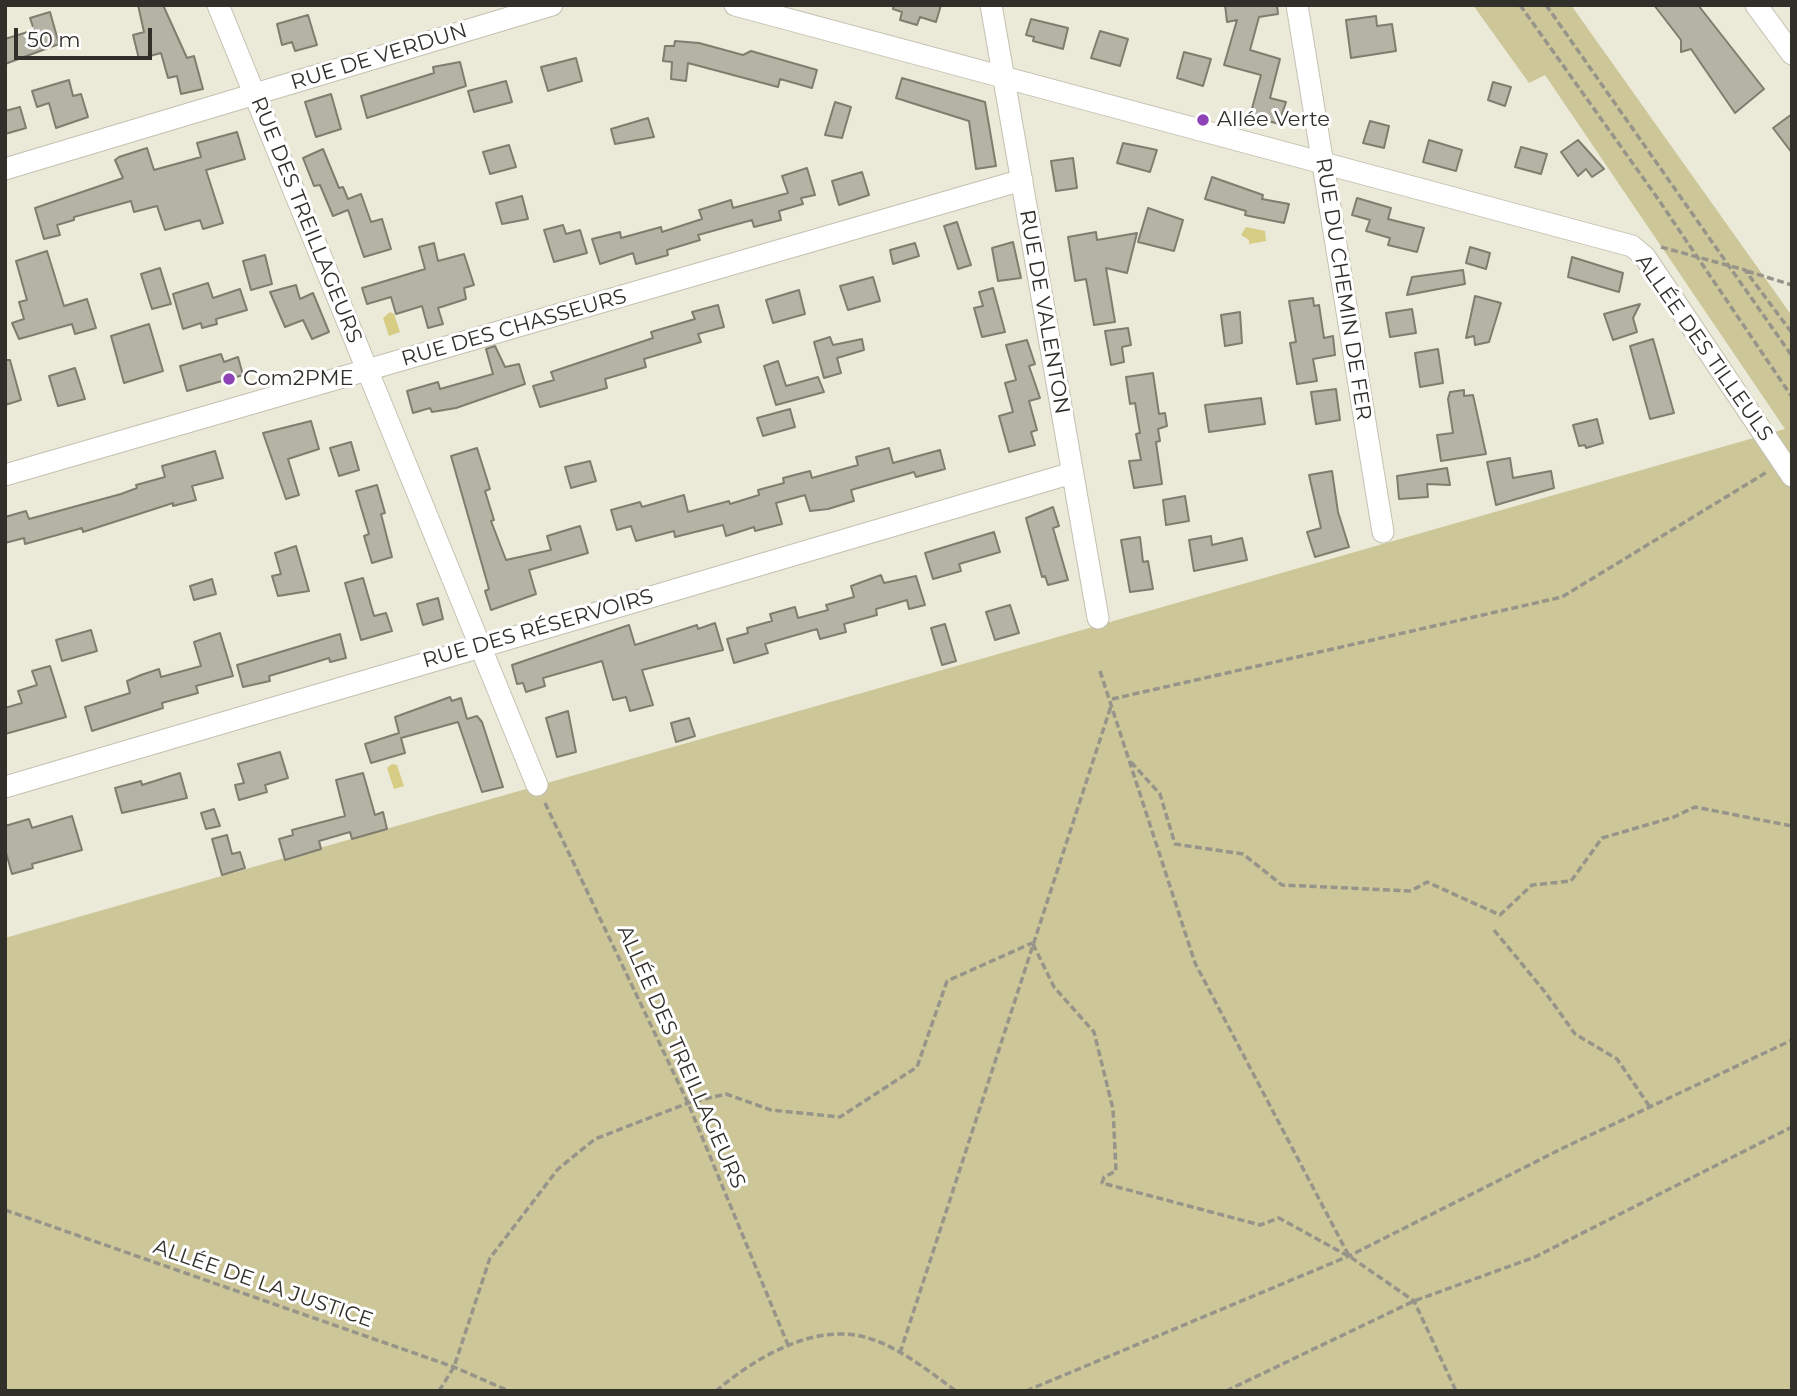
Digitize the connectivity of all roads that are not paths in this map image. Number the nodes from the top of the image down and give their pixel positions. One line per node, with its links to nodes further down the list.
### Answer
1 (218, 5): 9 (street, RUE DES TREILLAGEURS)
2 (552, 5): 9 (street, RUE DE VERDUN)
3 (735, 5): 8 (street)
4 (991, 5): 8 (street, RUE DE VALENTON)
5 (1297, 5): 10 (street, RUE DU CHEMIN DE FER)
6 (1756, 5): 7 (street)
7 (1792, 54)
8 (1005, 77): 10 (street); 12 (street, RUE DE VALENTON)
9 (254, 95): 11 (street, RUE DE VERDUN); 13 (street, RUE DES TREILLAGEURS)
10 (1322, 164): 14 (street, ALLÉE DES TILLEULS); 17 (street, RUE DU CHEMIN DE FER)
11 (5, 169)
12 (1022, 180): 13 (street, RUE DES CHASSEURS); 15 (street, RUE DE VALENTON)
13 (367, 371): 16 (street, RUE DES CHASSEURS); 19 (street, RUE DES TREILLAGEURS)
14 (1787, 469)
15 (1072, 473): 18 (street, RUE DE VALENTON); 19 (street, RUE DES RÉSERVOIRS)
16 (5, 475)
17 (1383, 532)
18 (1098, 618)
19 (481, 645): 20 (street, RUE DES TREILLAGEURS); 21 (street, RUE DES RÉSERVOIRS)
20 (537, 785)
21 (5, 787)

